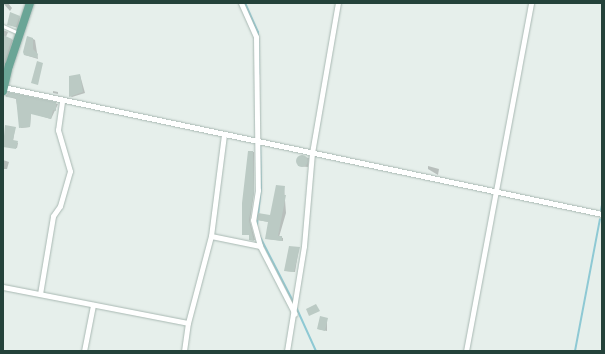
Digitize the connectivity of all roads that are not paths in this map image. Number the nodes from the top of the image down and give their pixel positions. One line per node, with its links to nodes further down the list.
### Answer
1 (30, 3): 6 (main road)
2 (241, 3): 10 (street)
3 (338, 3): 11 (street)
4 (531, 3): 12 (street)
5 (3, 26): 6 (lane)
6 (20, 34): 7 (main road)
7 (3, 89): 8 (street)
8 (62, 100): 9 (street); 17 (street)
9 (224, 134): 10 (street); 14 (street)
10 (259, 142): 11 (street); 15 (street)
11 (312, 153): 12 (street); 19 (street)
12 (496, 193): 13 (street); 24 (street)
13 (602, 214)
14 (211, 236): 15 (street); 20 (street)
15 (260, 246): 19 (street)
16 (3, 287): 17 (street)
17 (40, 294): 18 (street)
18 (93, 305): 20 (street); 21 (street)
19 (295, 312): 23 (street)
20 (188, 323): 22 (street)
21 (84, 351)
22 (184, 351)
23 (287, 351)
24 (466, 351)

